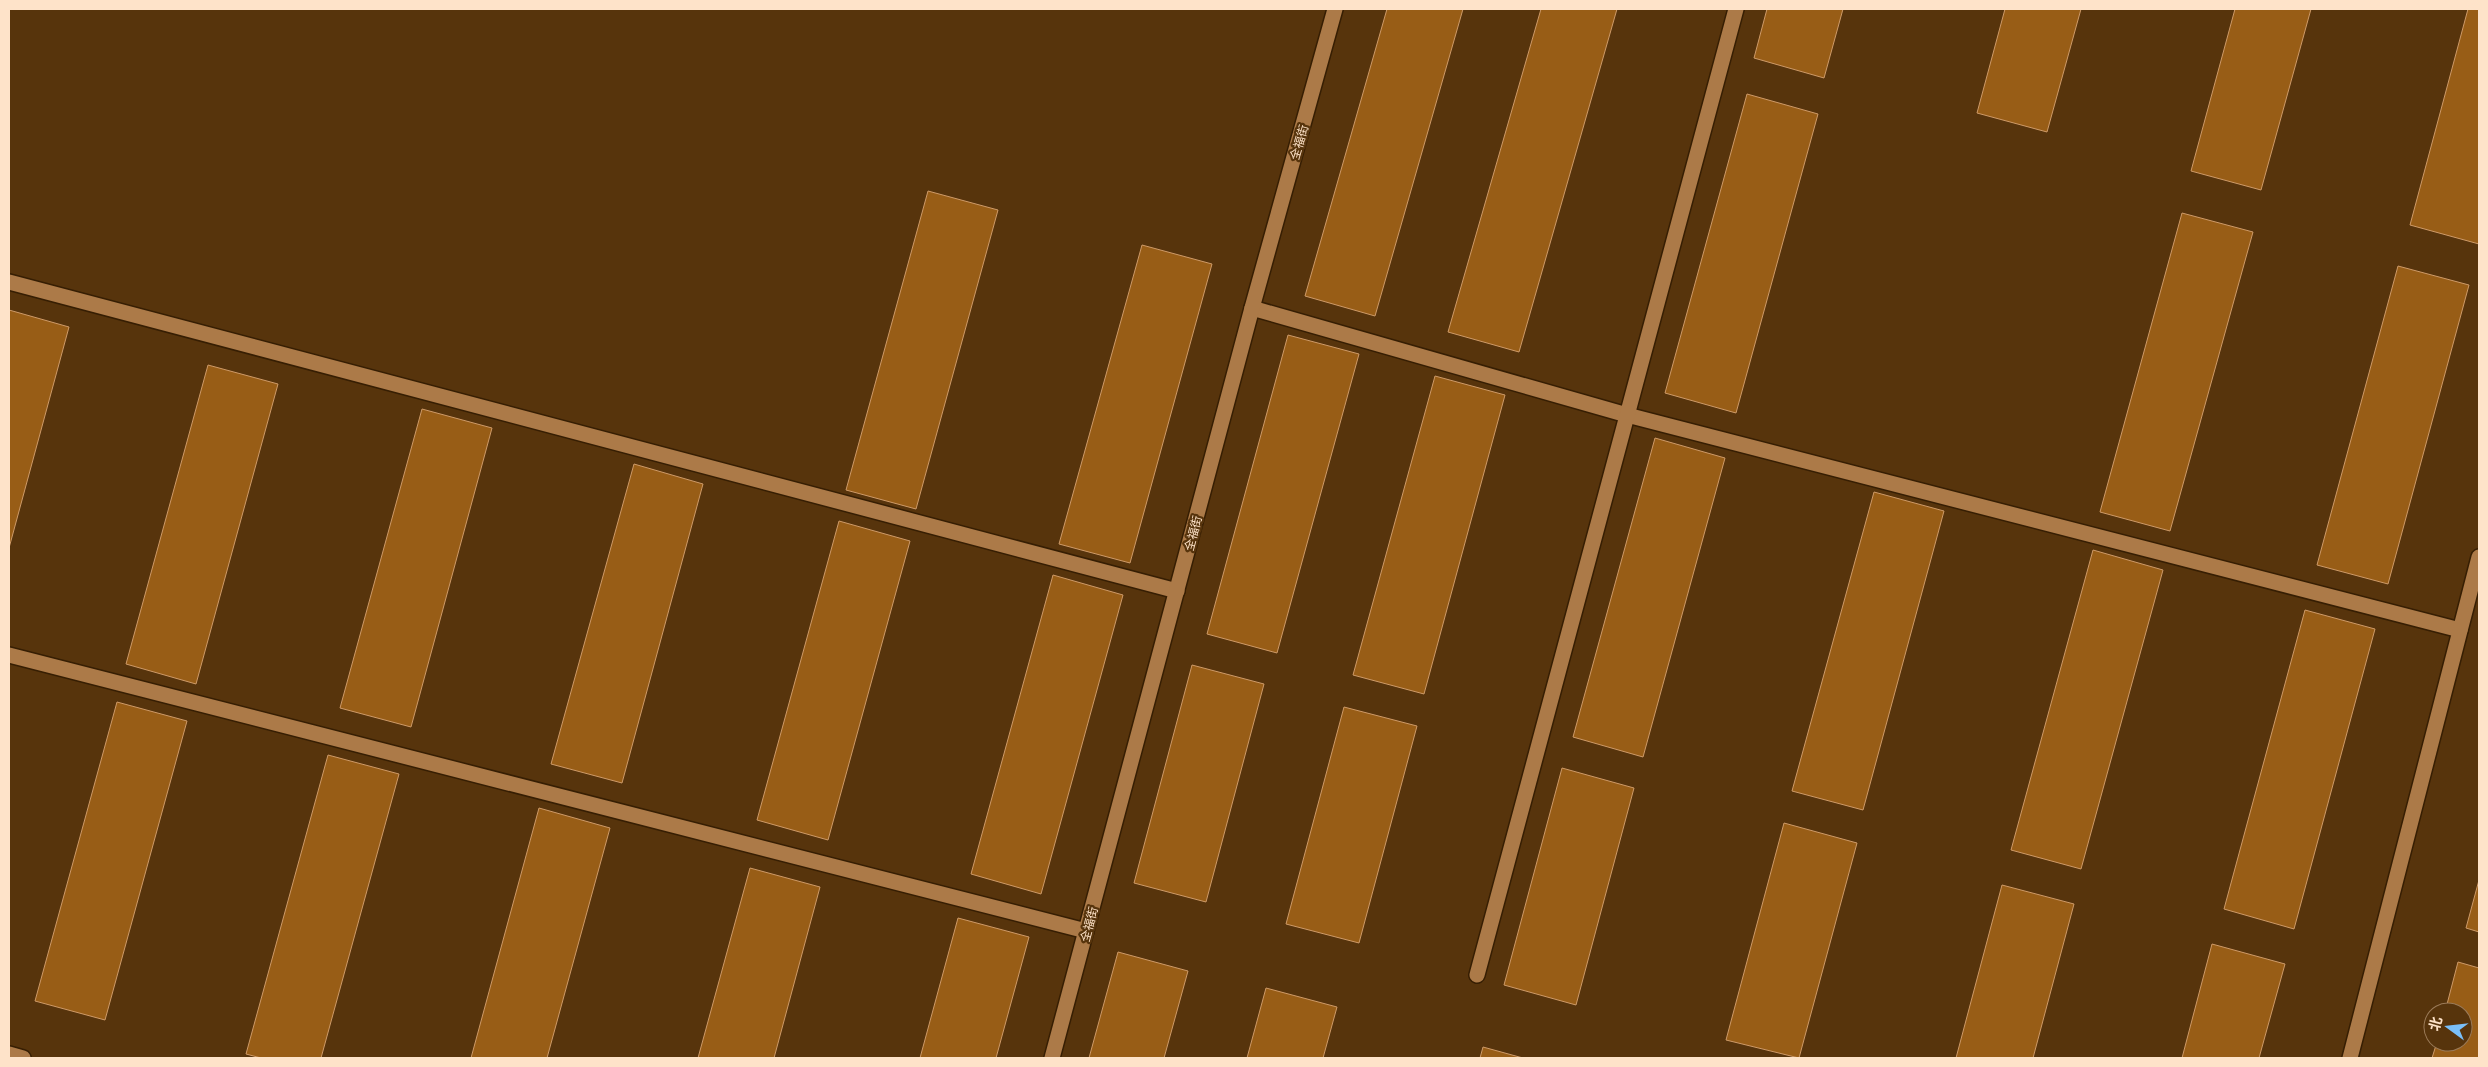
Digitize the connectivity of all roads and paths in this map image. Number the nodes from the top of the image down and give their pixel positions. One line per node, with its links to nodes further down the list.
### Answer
1 (1335, 9): 4 (street, 全福街)
2 (1736, 9): 5 (street)
3 (9, 282): 7 (street)
4 (1252, 308): 5 (street); 7 (street, 全福街)
5 (1627, 415): 8 (street); 11 (street)
6 (2479, 557): 8 (street)
7 (1177, 591): 10 (street, 全福街)
8 (2460, 630): 15 (street)
9 (9, 655): 10 (street)
10 (1086, 931): 14 (street, 全福街)
11 (1477, 975)
12 (9, 1054): 13 (street)
13 (23, 1058)
14 (1052, 1058)
15 (2350, 1058)

